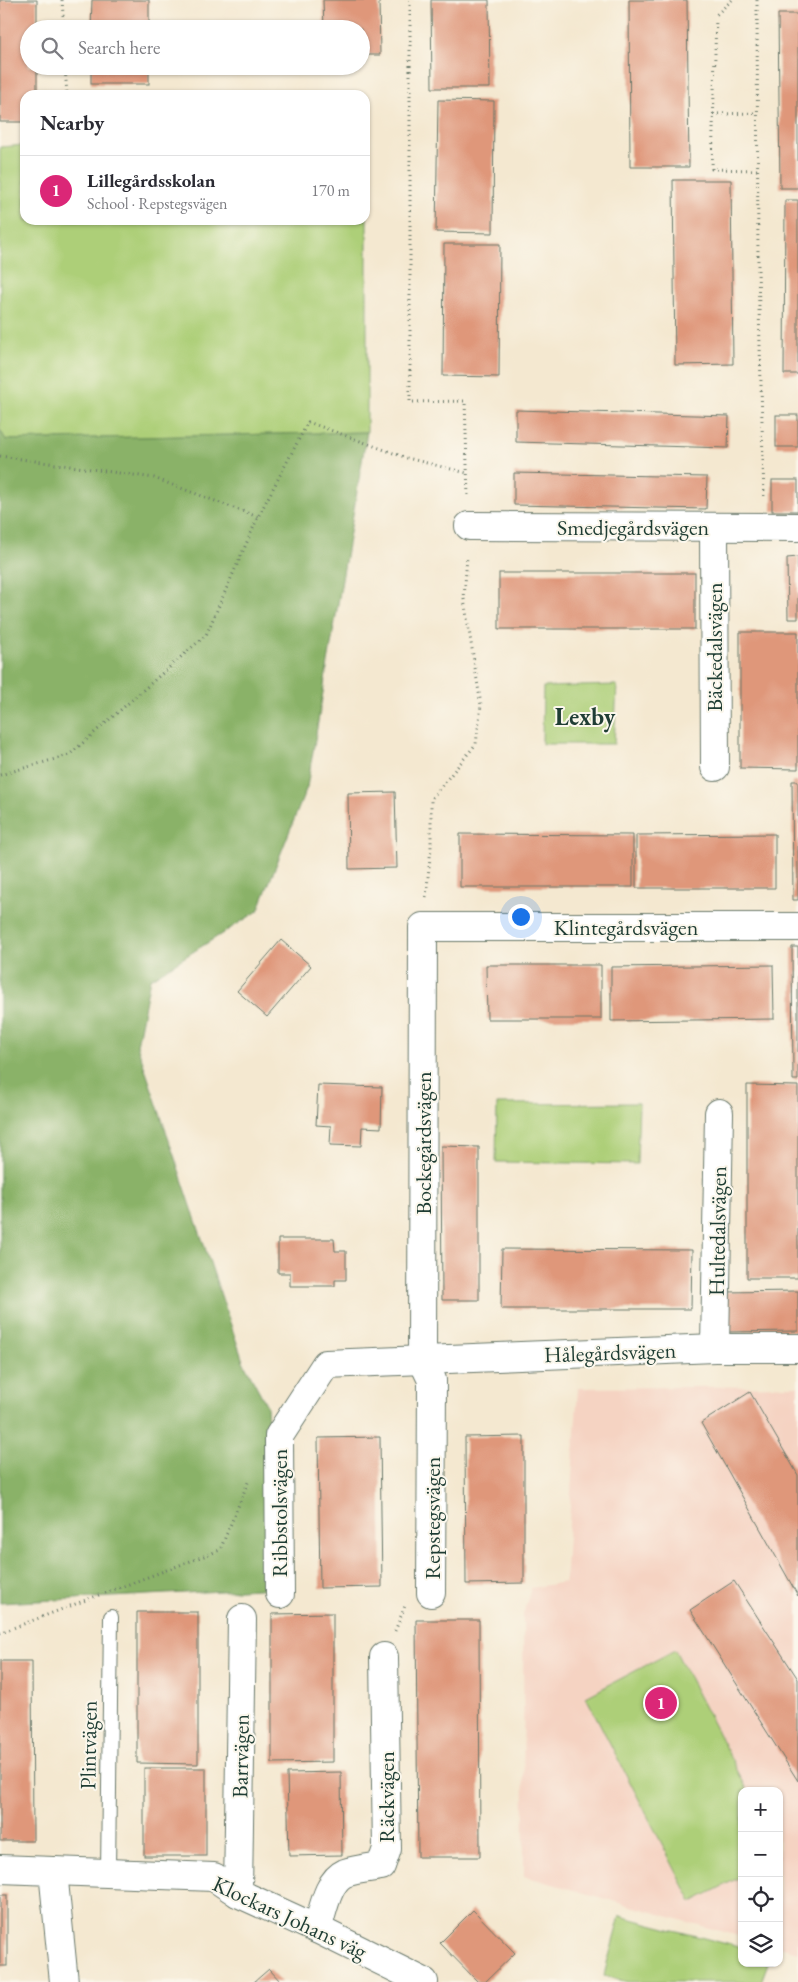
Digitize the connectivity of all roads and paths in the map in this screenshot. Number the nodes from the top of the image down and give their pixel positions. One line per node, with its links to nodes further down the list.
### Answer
1 (62, 0): 5 (path)
2 (410, 0): 12 (path)
3 (732, 0): 8 (path)
4 (757, 0): 9 (path)
5 (63, 20)
6 (66, 75): 7 (path)
7 (67, 90)
8 (713, 114): 9 (path); 10 (path)
9 (757, 114): 10 (path)
10 (757, 170): 15 (path)
11 (0, 456): 13 (path)
12 (466, 473): 13 (path); 14 (path)
13 (258, 517): 19 (path)
14 (469, 526): 17 (street, Smedjegårdsvägen); 20 (path)
15 (765, 527): 16 (street, Smedjegårdsvägen); 17 (street, Smedjegårdsvägen)
16 (798, 527)
17 (714, 528): 18 (street, Bäckedalsvägen)
18 (714, 767)
19 (0, 775)
20 (423, 927): 21 (street, Klintegårdsvägen); 25 (street, Bockegårdsvägen)
21 (798, 927)
22 (719, 1113): 23 (street, Hultedalsvägen)
23 (715, 1348): 24 (street, Hålegårdsvägen); 25 (street, Hålegårdsvägen)
24 (798, 1348)
25 (422, 1359): 27 (street, Repstegsvägen); 28 (street, Ribbstolsvägen)
26 (251, 1476): 31 (path)
27 (432, 1593): 32 (path, Repstegsvägen)
28 (280, 1594)
29 (111, 1617): 35 (lane, Plintvägen)
30 (242, 1619): 36 (street, Barrvägen)
31 (0, 1633)
32 (384, 1657): 37 (street, Räckvägen)
33 (0, 1869): 34 (street, Klockars Johans väg)
34 (53, 1871): 35 (street, Klockars Johans väg); 38 (street)
35 (108, 1873): 36 (street, Klockars Johans väg)
36 (238, 1893): 37 (street, Klockars Johans väg)
37 (317, 1929): 39 (street, Klockars Johans väg)
38 (64, 1982)
39 (424, 1982)

